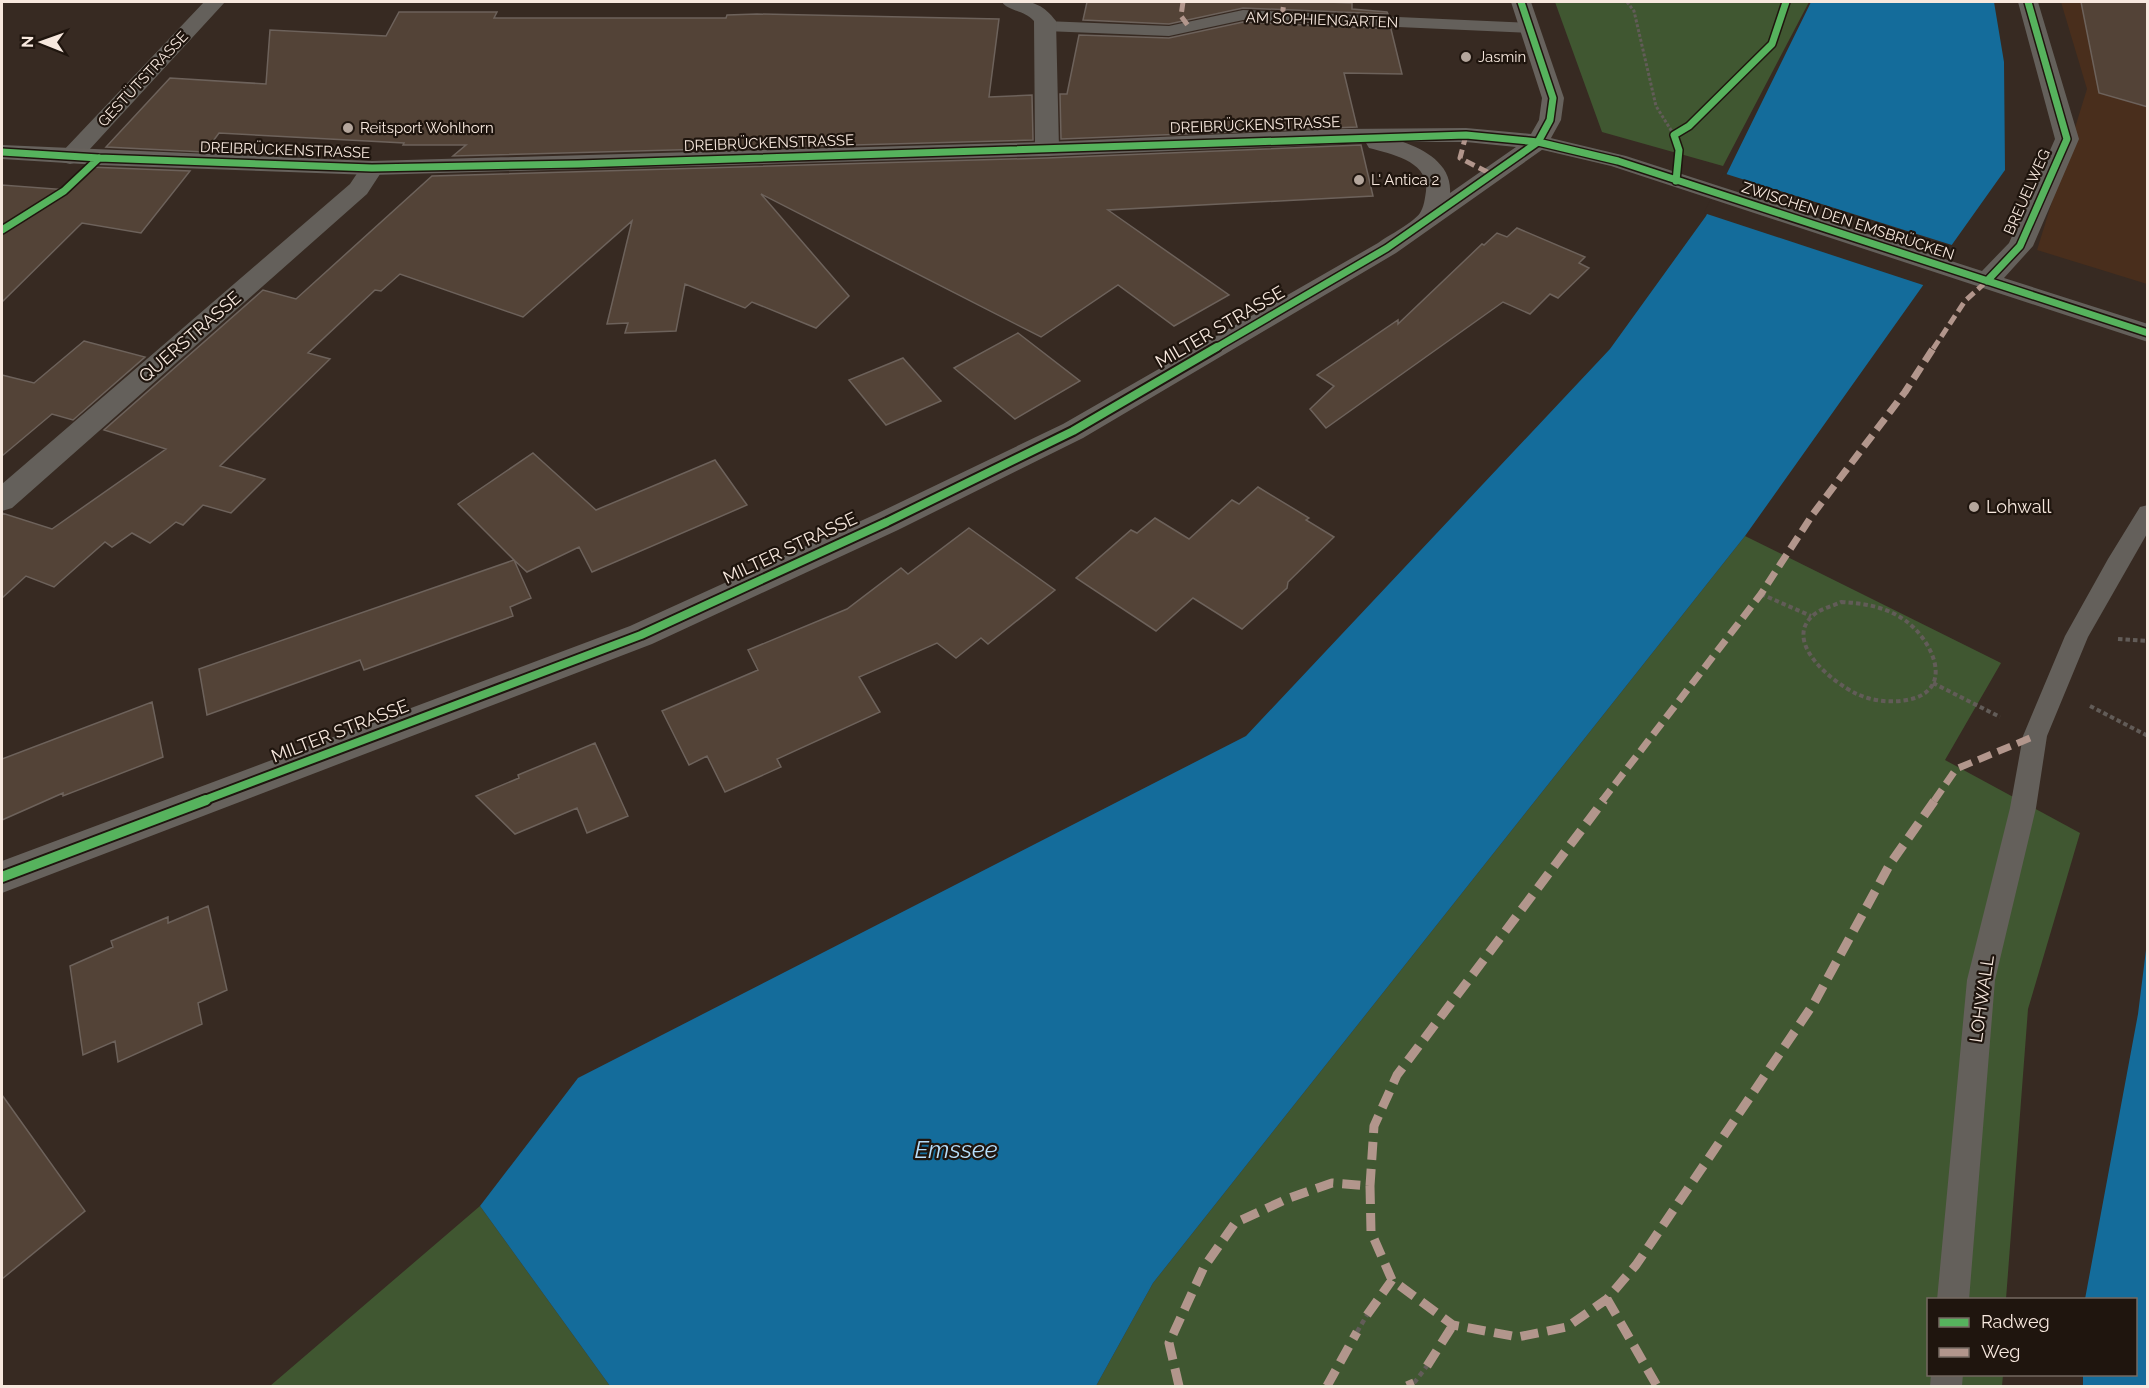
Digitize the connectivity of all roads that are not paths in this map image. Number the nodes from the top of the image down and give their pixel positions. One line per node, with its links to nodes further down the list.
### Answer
1 (215, 2): 11 (street, GESTÜTSTRASSE)
2 (1012, 2): 5 (street)
3 (1521, 2): 6 (street)
4 (2028, 2): 14 (street, BREUELWEG)
5 (1045, 26): 6 (lane, AM SOPHIENGARTEN); 9 (street)
6 (1529, 28): 8 (street)
7 (1343, 136): 8 (street, DREIBRÜCKENSTRASSE); 9 (street, DREIBRÜCKENSTRASSE); 13 (street, DREIBRÜCKENSTRASSE)
8 (1538, 142): 13 (street, MILTER STRASSE); 14 (street, ZWISCHEN DEN EMSBRÜCKEN)
9 (1047, 149): 12 (street, DREIBRÜCKENSTRASSE)
10 (2, 152): 11 (street, DREIBRÜCKENSTRASSE)
11 (70, 157): 12 (street, DREIBRÜCKENSTRASSE)
12 (372, 168): 16 (street, QUERSTRASSE)
13 (1431, 216): 18 (street, MILTER STRASSE)
14 (1987, 281): 15 (street, ZWISCHEN DEN EMSBRÜCKEN)
15 (2148, 333)
16 (2, 500)
17 (2148, 513): 19 (lane, LOHWALL)
18 (2, 877)
19 (1953, 1298)

